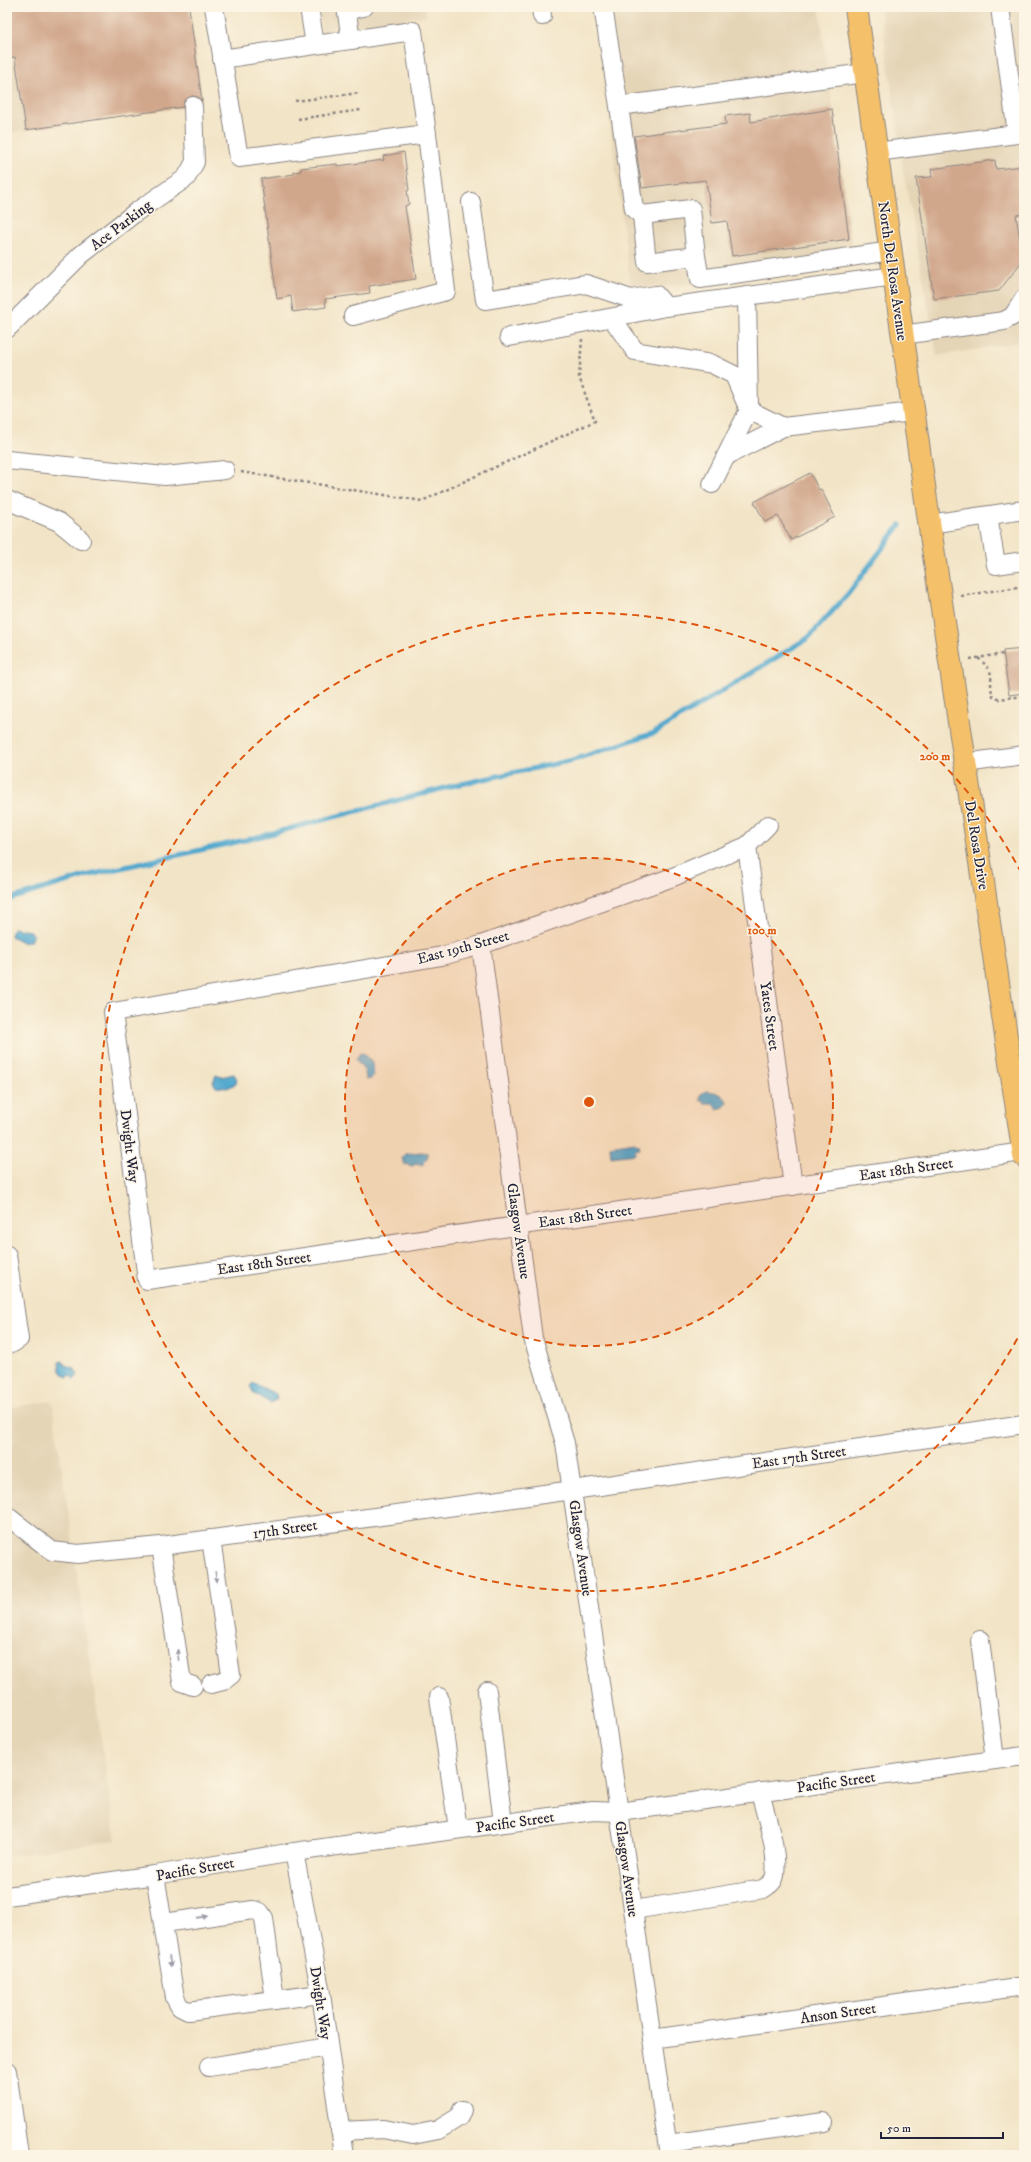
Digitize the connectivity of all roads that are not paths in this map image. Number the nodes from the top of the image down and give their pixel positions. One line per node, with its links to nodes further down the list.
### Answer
1 (214, 7): 10 (street)
2 (309, 7): 9 (street)
3 (364, 7): 7 (street)
4 (602, 7): 13 (street)
5 (856, 7): 11 (main road, North Del Rosa Avenue)
6 (1000, 7): 14 (street)
7 (346, 8): 8 (street)
8 (351, 40): 9 (street); 15 (street)
9 (315, 45): 10 (street)
10 (222, 59): 15 (street)
11 (865, 73): 13 (street); 16 (main road, North Del Rosa Avenue)
12 (192, 106): 27 (street, Ace Parking)
13 (619, 106): 18 (street)
14 (1021, 133): 16 (street)
15 (427, 134): 25 (street)
16 (876, 152): 19 (main road, North Del Rosa Avenue)
17 (471, 202): 24 (street)
18 (642, 215): 20 (street); 20 (street)
19 (890, 251): 20 (street); 21 (main road, North Del Rosa Avenue)
20 (696, 256)
21 (894, 276): 22 (street); 28 (main road, North Del Rosa Avenue)
22 (747, 296): 24 (street); 30 (street)
23 (1024, 299): 28 (street)
24 (666, 308): 26 (street)
25 (353, 316)
26 (612, 318): 29 (street); 30 (street)
27 (7, 329)
28 (902, 335): 31 (main road, North Del Rosa Avenue)
29 (509, 337)
30 (749, 410): 32 (street); 33 (street)
31 (913, 412): 32 (street); 40 (main road, North Del Rosa Avenue)
32 (783, 427): 33 (street)
33 (726, 456): 36 (street)
34 (7, 460): 35 (street)
35 (225, 470)
36 (712, 484)
37 (7, 500): 41 (street)
38 (1024, 510): 39 (street)
39 (988, 516): 40 (street); 42 (street)
40 (930, 530): 44 (main road, Del Rosa Drive)
41 (81, 540)
42 (1024, 561)
43 (1024, 755): 44 (street)
44 (965, 764): 49 (main road, Del Rosa Drive)
45 (768, 825): 46 (street, East 19th Street)
46 (747, 846): 47 (street, East 19th Street); 50 (street, Yates Street)
47 (481, 945): 48 (street, East 19th Street); 51 (street, Glasgow Avenue)
48 (113, 1012): 53 (street, Dwight Way)
49 (1024, 1154): 50 (street, East 18th Street)
50 (793, 1186): 51 (street, East 18th Street)
51 (518, 1226): 53 (street, East 18th Street); 56 (street, Glasgow Avenue)
52 (7, 1255): 54 (street)
53 (147, 1280)
54 (7, 1344)
55 (1024, 1424): 56 (street, East 17th Street)
56 (573, 1490): 58 (street, 17th Street); 68 (street, Glasgow Avenue)
57 (7, 1516): 59 (street, 17th Street)
58 (211, 1539): 59 (street, 17th Street); 61 (street, one-way to 61)
59 (161, 1546): 62 (street, one-way to 59)
60 (980, 1640): 66 (street)
61 (211, 1684)
62 (193, 1686)
63 (487, 1691): 69 (street)
64 (439, 1697): 70 (street)
65 (1024, 1756): 66 (street, Pacific Street)
66 (995, 1760): 67 (street, Pacific Street)
67 (760, 1792): 68 (street, Pacific Street); 74 (street)
68 (619, 1812): 69 (street, Pacific Street); 74 (street, Glasgow Avenue)
69 (503, 1823): 70 (street, Pacific Street)
70 (458, 1830): 71 (street, Pacific Street)
71 (294, 1852): 72 (street, Pacific Street); 77 (street, Dwight Way)
72 (156, 1876): 73 (street, Pacific Street); 75 (street)
73 (7, 1896)
74 (633, 1910): 79 (street, Glasgow Avenue)
75 (164, 1923): 78 (street, one-way to 78); 78 (street, one-way to 78)
76 (1024, 1986): 79 (street, Anson Street)
77 (321, 1994): 78 (street); 80 (street, Dwight Way)
78 (275, 2000)
79 (652, 2040): 86 (street, Glasgow Avenue)
80 (328, 2047): 81 (street); 85 (street, Dwight Way)
81 (209, 2067)
82 (7, 2071): 87 (street)
83 (462, 2110): 85 (street)
84 (824, 2122): 86 (street)
85 (340, 2131): 88 (street, Dwight Way)
86 (668, 2150)
87 (19, 2155)
88 (344, 2155)

